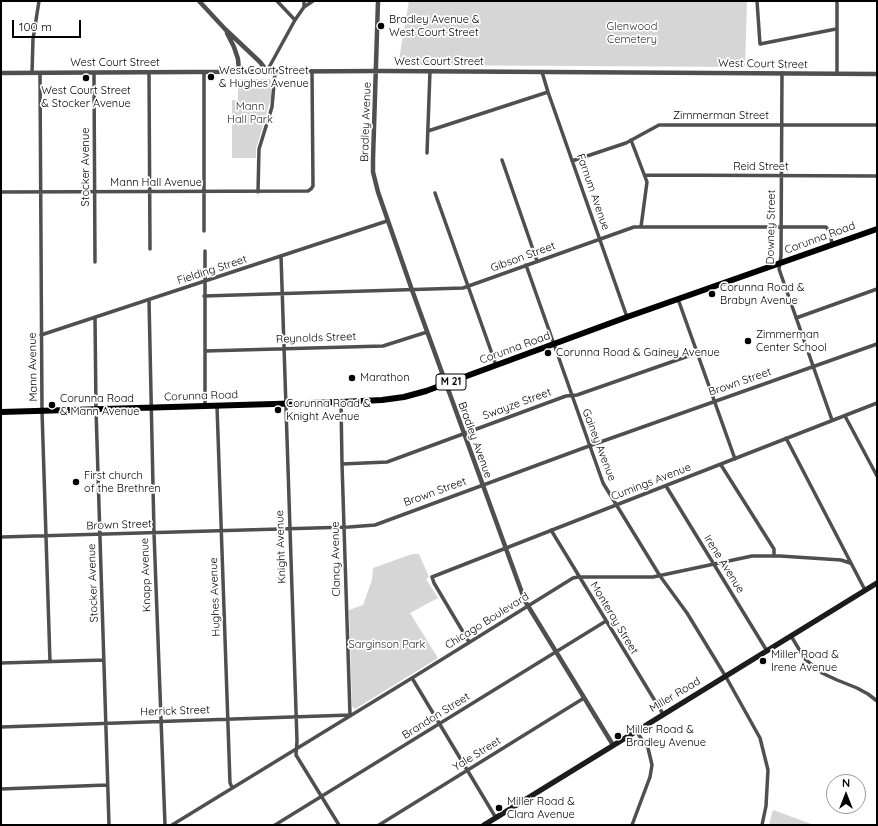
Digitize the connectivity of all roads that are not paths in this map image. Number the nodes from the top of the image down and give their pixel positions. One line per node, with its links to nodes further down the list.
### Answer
1 (39, 1): 18 (street)
2 (198, 1): 11 (street)
3 (277, 1): 10 (street)
4 (304, 1): 9 (street)
5 (313, 1): 9 (street)
6 (378, 1): 16 (street, Bradley Avenue)
7 (757, 1): 12 (street)
8 (837, 1): 12 (street)
9 (304, 7): 10 (street)
10 (295, 20): 14 (street)
11 (225, 29): 13 (street); 14 (street)
12 (836, 29): 27 (street)
13 (239, 71): 14 (street, West Court Street); 20 (street, West Court Street)
14 (267, 71): 21 (street, West Court Street)
15 (312, 71): 16 (street, West Court Street); 21 (street, West Court Street); 45 (street, Mann Hall Avenue)
16 (377, 71): 17 (street, West Court Street); 47 (street, Bradley Avenue)
17 (430, 71): 22 (street, West Court Street); 32 (street)
18 (32, 72): 23 (street, West Court Street); 24 (street, West Court Street)
19 (149, 72): 20 (street, West Court Street); 25 (street, West Court Street); 40 (street)
20 (204, 72): 41 (street)
21 (274, 72): 45 (street)
22 (542, 72): 26 (street, West Court Street); 29 (street, Farnum Avenue)
23 (1, 73)
24 (40, 73): 25 (street, West Court Street); 43 (street, Mann Avenue)
25 (94, 73): 44 (street, Stocker Avenue)
26 (782, 73): 27 (street, West Court Street); 30 (street, Downey Street)
27 (837, 74): 28 (street, West Court Street)
28 (877, 74)
29 (548, 92): 32 (street); 36 (street, Farnum Avenue)
30 (782, 125): 31 (street, Zimmerman Street); 33 (street, Zimmerman Street); 38 (street, Downey Street)
31 (877, 125)
32 (428, 131): 34 (street)
33 (631, 140): 36 (street, Zimmerman Street); 37 (street)
34 (427, 153)
35 (502, 160): 57 (street)
36 (572, 161): 52 (street, Farnum Avenue)
37 (645, 175): 38 (street, Reid Street); 48 (street)
38 (781, 176): 39 (street, Reid Street); 49 (street, Downey Street)
39 (877, 176)
40 (149, 191): 41 (street, Mann Hall Avenue); 44 (street, Mann Hall Avenue); 54 (street)
41 (204, 191): 45 (street, Mann Hall Avenue); 51 (street)
42 (1, 192): 43 (street, Mann Hall Avenue)
43 (40, 192): 44 (street, Mann Hall Avenue); 73 (street, Mann Avenue)
44 (95, 192): 58 (street, Stocker Avenue)
45 (258, 192)
46 (435, 193): 62 (street)
47 (387, 221): 56 (street, Fielding Street); 64 (street, Bradley Avenue)
48 (641, 227): 49 (street, Gibson Street); 52 (street, Gibson Street)
49 (780, 227): 53 (street, Gibson Street); 59 (street, Downey Street)
50 (877, 229): 53 (main road, Corunna Road / M 21)
51 (204, 231)
52 (600, 239): 57 (street, Gibson Street); 70 (street, Farnum Avenue)
53 (832, 244): 59 (main road, Corunna Road / M 21)
54 (150, 249)
55 (205, 251): 61 (street)
56 (281, 256): 61 (street, Fielding Street); 65 (street, Knight Avenue)
57 (537, 261): 60 (street, Gibson Street)
58 (95, 262)
59 (780, 263): 67 (main road, Corunna Road / M 21); 71 (street, Downey Street)
60 (526, 266): 62 (street, Gibson Street); 74 (street, Gainey Avenue)
61 (204, 281): 66 (street); 68 (street, Fielding Street)
62 (468, 286): 64 (street, Gibson Street); 79 (street)
63 (877, 289): 71 (street)
64 (412, 290): 65 (street, Gibson Street); 72 (street, Bradley Avenue)
65 (282, 294): 66 (street, Gibson Street); 76 (street, Knight Avenue)
66 (204, 296): 77 (street)
67 (678, 299): 70 (main road, Corunna Road / M 21); 78 (street)
68 (149, 300): 69 (street, Fielding Street); 89 (street, Knapp Avenue)
69 (95, 317): 73 (street, Fielding Street); 90 (street, Stocker Avenue)
70 (627, 317): 74 (main road, Corunna Road / M 21)
71 (796, 318): 80 (street, Downey Street)
72 (427, 332): 76 (street, Reynolds Street); 81 (street, Bradley Avenue)
73 (41, 335): 91 (street, Mann Avenue)
74 (554, 344): 79 (main road, Corunna Road / M 21); 82 (street, Gainey Avenue)
75 (877, 344): 80 (street, Brown Street)
76 (284, 348): 77 (street, Reynolds Street); 85 (street, Knight Avenue)
77 (205, 351): 87 (street)
78 (697, 353): 82 (street, Swayze Street); 83 (street)
79 (496, 365): 81 (main road, Corunna Road / M 21)
80 (812, 367): 83 (street, Brown Street); 94 (street, Downey Street)
81 (446, 384): 84 (main road, Corunna Road / M 21); 95 (street, Bradley Avenue)
82 (571, 396): 95 (street, Swayze Street); 97 (street, Gainey Avenue)
83 (714, 401): 97 (street, Brown Street); 98 (street)
84 (341, 402): 85 (main road, Corunna Road / M 21); 99 (street, Clancy Avenue)
85 (286, 403): 88 (main road, Corunna Road / M 21); 106 (street, Knight Avenue)
86 (877, 403): 93 (street, Cumings Avenue)
87 (205, 406): 88 (main road, Corunna Road / M 21); 89 (main road, Corunna Road / M 21)
88 (217, 406): 108 (street, Hughes Avenue)
89 (151, 408): 90 (main road, Corunna Road / M 21); 109 (street, Knapp Avenue)
90 (96, 410): 91 (main road, Corunna Road / M 21); 110 (street, Stocker Avenue)
91 (42, 411): 92 (main road, Corunna Road / M 21); 111 (street, Mann Avenue)
92 (1, 412)
93 (846, 416): 94 (street, Cumings Avenue); 101 (street)
94 (832, 420): 96 (street, Cumings Avenue)
95 (463, 434): 99 (street, Swayze Street); 102 (street, Bradley Avenue)
96 (786, 438): 98 (street, Cumings Avenue); 115 (street)
97 (589, 446): 102 (street, Brown Street); 104 (street, Gainey Avenue)
98 (734, 459): 100 (street, Cumings Avenue)
99 (342, 464): 105 (street, Clancy Avenue)
100 (721, 465): 103 (street, Cumings Avenue); 114 (street)
101 (877, 476)
102 (482, 485): 105 (street, Brown Street); 113 (street, Bradley Avenue)
103 (666, 486): 104 (street, Cumings Avenue); 116 (street, Irene Avenue)
104 (617, 505): 107 (street, Cumings Avenue); 117 (street, Gainey Avenue)
105 (344, 527): 106 (street, Brown Street); 135 (street, Clancy Avenue)
106 (290, 529): 108 (street, Brown Street); 136 (street, Knight Avenue)
107 (551, 530): 113 (street, Cumings Avenue); 118 (street, Monteray Street)
108 (222, 531): 109 (street, Brown Street); 137 (street, Hughes Avenue)
109 (154, 533): 110 (street, Brown Street); 138 (street, Knapp Avenue)
110 (100, 534): 111 (street, Brown Street); 127 (street, Stocker Avenue)
111 (46, 536): 112 (street, Brown Street); 128 (street, Mann Avenue)
112 (1, 537)
113 (505, 548): 121 (street, Bradley Avenue); 124 (street, Cumings Avenue)
114 (774, 556): 115 (street, Chicago Boulevard); 116 (street, Chicago Boulevard)
115 (850, 563): 120 (street)
116 (714, 565): 117 (street, Chicago Boulevard); 125 (street, Irene Avenue)
117 (660, 576): 118 (street, Chicago Boulevard); 130 (street, Gainey Avenue)
118 (578, 577): 121 (street, Chicago Boulevard); 122 (street, Monteray Street)
119 (876, 585): 120 (main road, Miller Road)
120 (865, 590): 123 (main road, Miller Road)
121 (528, 606): 124 (street, Chicago Boulevard); 126 (street, Bradley Avenue)
122 (606, 621): 126 (street, Brandon Street); 134 (street, Monteray Street)
123 (791, 636): 125 (main road, Miller Road); 133 (street)
124 (470, 642): 131 (street, Chicago Boulevard)
125 (767, 651): 130 (main road, Miller Road)
126 (556, 652): 132 (street, Bradley Avenue); 140 (street, Brandon Street)
127 (104, 660): 128 (street); 139 (street, Stocker Avenue)
128 (50, 662): 129 (street)
129 (1, 663)
130 (726, 677): 134 (main road, Miller Road); 159 (street, Gainey Avenue)
131 (412, 678): 135 (street, Chicago Boulevard); 140 (street)
132 (584, 698): 143 (street, Bradley Avenue); 145 (street, Yale Street)
133 (877, 701)
134 (663, 714): 142 (main road, Miller Road)
135 (350, 715): 136 (street, Herrick Street); 144 (street, Chicago Boulevard)
136 (296, 716): 137 (street, Herrick Street); 144 (street, Knight Avenue)
137 (228, 719): 138 (street, Herrick Street); 147 (street, Hughes Avenue)
138 (160, 721): 139 (street, Herrick Street); 153 (street, Knapp Avenue)
139 (106, 722): 141 (street, Herrick Street); 146 (street, Stocker Avenue)
140 (439, 725): 145 (street); 149 (street, Brandon Street)
141 (1, 727)
142 (636, 731): 143 (main road, Miller Road); 158 (street)
143 (614, 745): 150 (main road, Miller Road)
144 (296, 748): 147 (street, Chicago Boulevard); 149 (street, Knight Avenue)
145 (468, 771): 150 (street); 157 (street, Yale Street)
146 (107, 785): 148 (street); 152 (street, Stocker Avenue)
147 (232, 787): 154 (street, Chicago Boulevard)
148 (1, 789)
149 (322, 796): 155 (street, Brandon Street); 156 (street, Knight Avenue)
150 (496, 818): 151 (main road, Miller Road)
151 (486, 824)
152 (109, 825)
153 (165, 825)
154 (172, 825)
155 (275, 825)
156 (339, 825)
157 (379, 825)
158 (632, 825)
159 (762, 825)

